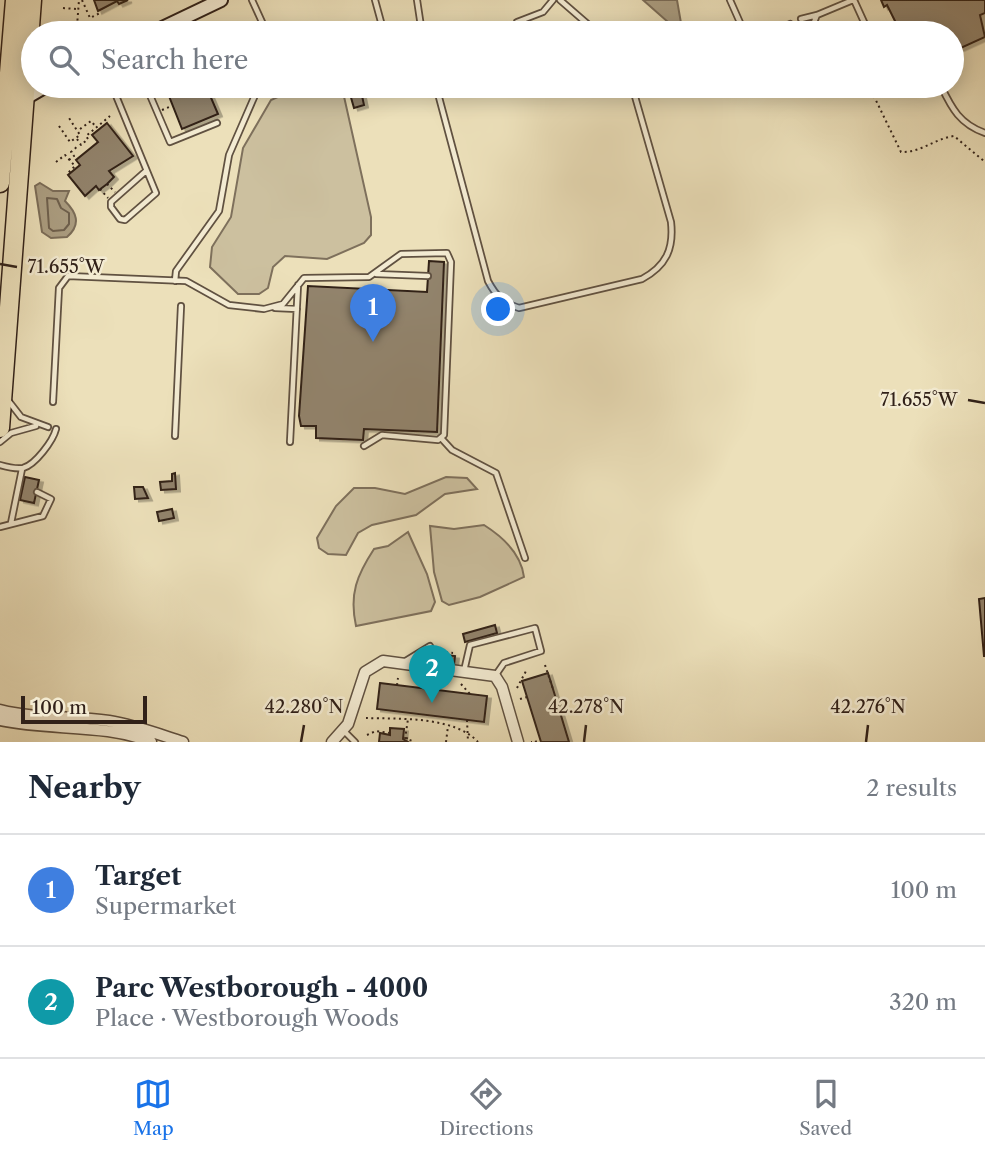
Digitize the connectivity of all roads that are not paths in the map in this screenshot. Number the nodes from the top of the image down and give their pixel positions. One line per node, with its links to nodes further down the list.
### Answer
1 (15, 0): 31 (highway)
2 (32, 0): 13 (highway)
3 (252, 0): 15 (lane)
4 (375, 0): 16 (lane)
5 (417, 0): 17 (lane)
6 (553, 0): 18 (lane)
7 (561, 0): 19 (lane)
8 (730, 0): 20 (lane)
9 (853, 0): 11 (lane); 22 (lane)
10 (215, 1): 14 (main road)
11 (817, 15): 12 (lane); 21 (lane)
12 (801, 19)
13 (32, 21)
14 (176, 21)
15 (262, 21)
16 (381, 21)
17 (420, 21)
18 (520, 21)
19 (585, 21)
20 (739, 21)
21 (814, 21)
22 (863, 21)
23 (23, 98): 31 (main road)
24 (25, 98): 43 (highway)
25 (116, 98): 34 (lane)
26 (151, 98): 32 (lane)
27 (254, 98): 38 (lane)
28 (439, 98): 29 (lane)
29 (635, 98)
30 (947, 98): 33 (lane)
31 (3, 110): 35 (highway)
32 (217, 123)
33 (985, 132)
34 (146, 172): 34 (lane)
35 (0, 183)
36 (375, 274): 37 (lane); 39 (lane); 50 (lane)
37 (428, 276)
38 (175, 281): 41 (lane); 44 (lane)
39 (298, 283): 41 (lane); 42 (lane)
40 (181, 306): 49 (lane)
41 (271, 308): 42 (lane)
42 (297, 309): 52 (lane)
43 (3, 394): 45 (lane); 47 (highway)
44 (53, 402)
45 (37, 425): 46 (lane); 51 (lane)
46 (47, 427)
47 (0, 428)
48 (56, 429): 55 (lane)
49 (175, 436)
50 (441, 438): 53 (lane); 59 (lane)
51 (0, 442)
52 (289, 442)
53 (364, 446)
54 (0, 466): 55 (lane)
55 (22, 468): 57 (lane)
56 (37, 492): 57 (lane)
57 (11, 523): 58 (lane)
58 (0, 527)
59 (525, 558)
60 (430, 646): 61 (lane)
61 (402, 664): 62 (street); 66 (street)
62 (464, 671): 63 (street); 63 (lane)
63 (495, 676): 71 (street)
64 (0, 710): 68 (street)
65 (0, 720): 67 (street)
66 (344, 730): 69 (street); 70 (lane)
67 (151, 742)
68 (183, 742)
69 (332, 742)
70 (355, 742)
71 (519, 742)

